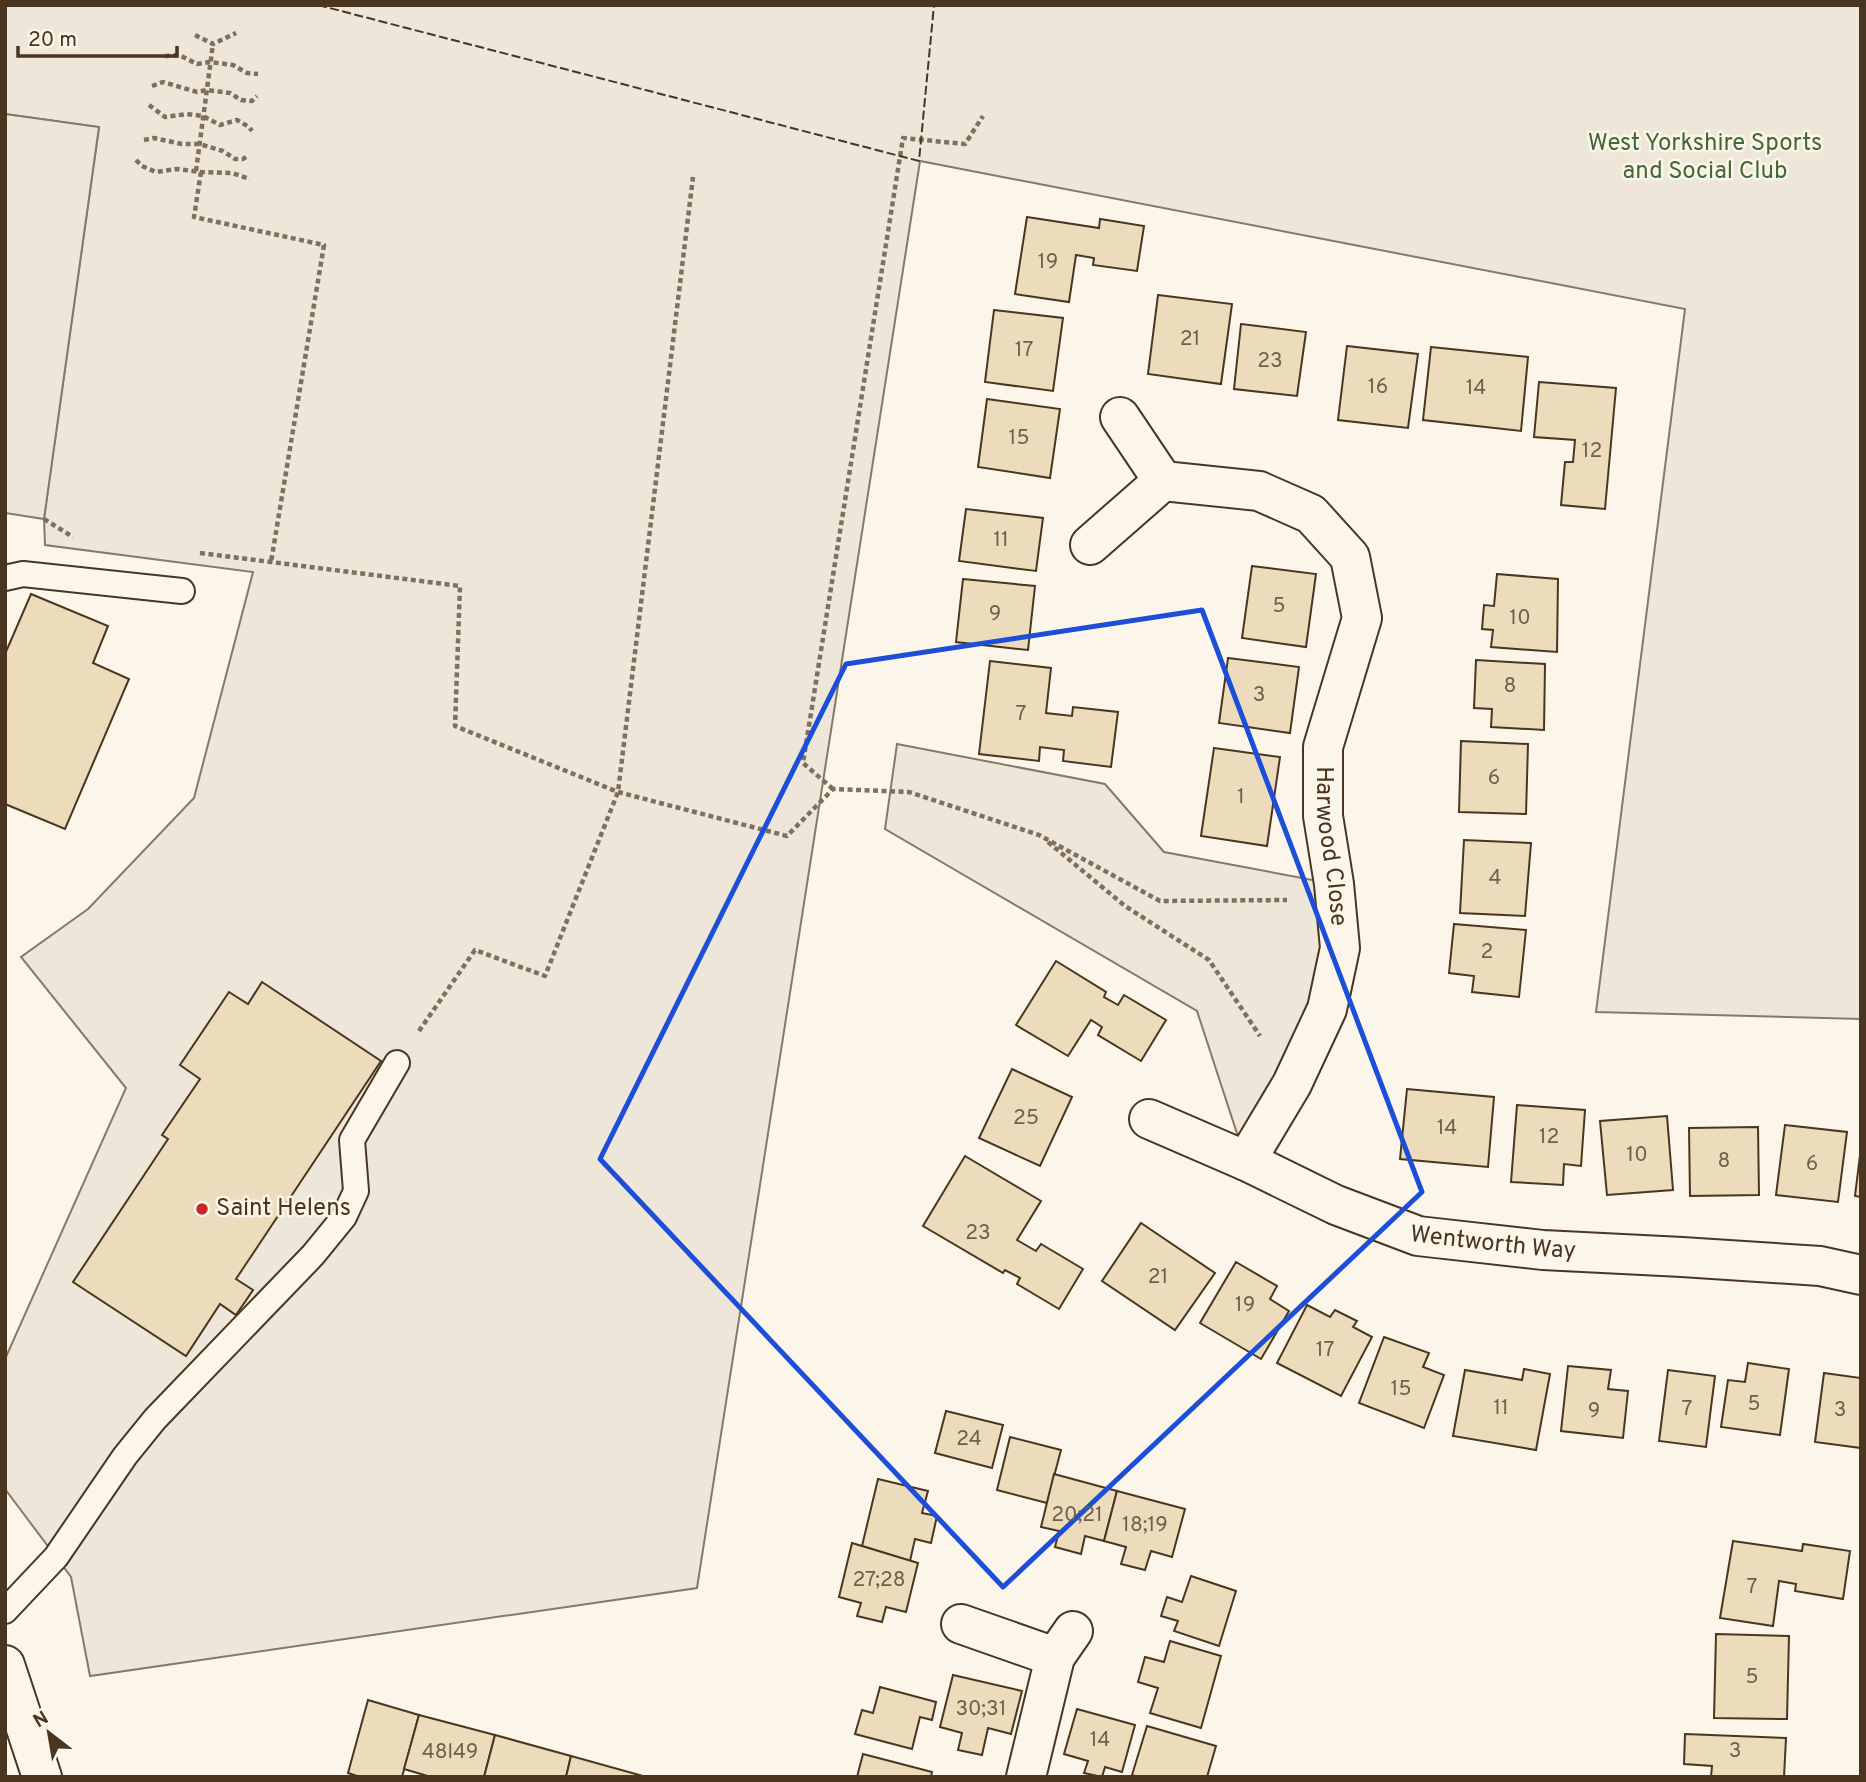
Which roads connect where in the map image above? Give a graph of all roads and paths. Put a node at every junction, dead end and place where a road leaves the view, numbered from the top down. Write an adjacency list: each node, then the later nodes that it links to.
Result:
1 (236, 33): 3 (path)
2 (195, 35): 3 (path)
3 (213, 44): 5 (path)
4 (165, 56): 5 (path)
5 (210, 62): 6 (path); 12 (path)
6 (247, 73): 7 (path); 9 (path)
7 (258, 74)
8 (172, 77): 10 (path)
9 (248, 80)
10 (175, 86): 11 (path); 12 (path)
11 (154, 88)
12 (207, 90): 14 (path); 17 (path)
13 (257, 96): 14 (path)
14 (241, 100): 16 (path)
15 (149, 105): 17 (path)
16 (244, 106)
17 (204, 116): 20 (path); 24 (path)
18 (983, 116): 42 (path)
19 (161, 131): 22 (path)
20 (251, 131)
21 (154, 138): 22 (path); 23 (path); 25 (path)
22 (164, 139): 24 (path)
23 (144, 140)
24 (199, 144): 26 (path); 30 (path)
25 (148, 146)
26 (249, 155)
27 (143, 158): 29 (path)
28 (136, 160): 29 (path)
29 (142, 166): 30 (path)
30 (198, 172): 32 (path); 39 (path)
31 (692, 177): 43 (path)
32 (250, 179)
33 (1120, 417): 34 (street)
34 (1163, 481): 37 (street); 45 (street, Harwood Close)
35 (44, 519): 36 (path)
36 (73, 537)
37 (1090, 545)
38 (192, 552): 39 (path)
39 (271, 562): 43 (path)
40 (5, 579): 41 (lane)
41 (182, 591)
42 (833, 789): 43 (path); 44 (path)
43 (618, 792): 46 (path)
44 (1039, 835): 45 (path); 47 (path)
45 (1336, 908): 47 (street, Harwood Close)
46 (397, 1063): 51 (lane)
47 (1292, 1084): 49 (street, Harwood Close)
48 (1149, 1119): 49 (street, Wentworth Way)
49 (1246, 1161): 50 (street, Wentworth Way)
50 (1861, 1275)
51 (5, 1611)
52 (961, 1624): 55 (street)
53 (5, 1665): 54 (street)
54 (42, 1777)
55 (1026, 1777)

